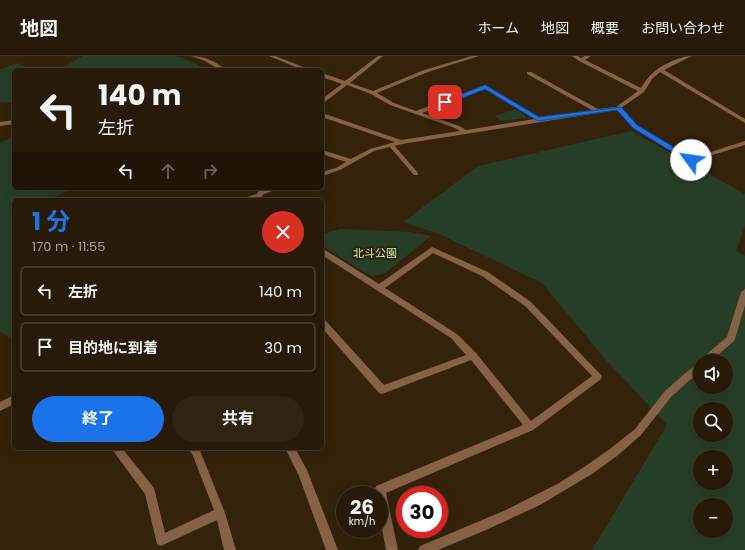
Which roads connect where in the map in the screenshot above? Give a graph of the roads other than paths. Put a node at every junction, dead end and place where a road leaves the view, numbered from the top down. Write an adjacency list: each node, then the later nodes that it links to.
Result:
1 (193, 56): 9 (street)
2 (271, 56): 10 (street)
3 (380, 56): 14 (street)
4 (477, 56): 16 (street)
5 (574, 56): 8 (street)
6 (589, 56): 8 (street)
7 (685, 57): 11 (street)
8 (581, 60): 15 (street)
9 (220, 68)
10 (303, 68)
11 (660, 70): 15 (street); 23 (street)
12 (529, 73): 19 (street)
13 (324, 76): 14 (street)
14 (345, 84): 16 (street); 17 (street)
15 (642, 91): 18 (street)
16 (374, 93): 20 (street)
17 (324, 100)
18 (618, 108): 19 (street); 28 (street)
19 (596, 110): 22 (street)
20 (418, 112): 22 (street); 26 (street)
21 (324, 116): 27 (street)
22 (538, 119): 26 (street)
23 (745, 121)
24 (12, 122): 25 (street)
25 (0, 124)
26 (465, 132): 27 (street)
27 (401, 142): 29 (street)
28 (745, 143)
29 (391, 145): 31 (street); 33 (street)
30 (324, 153): 31 (street)
31 (350, 161): 32 (street)
32 (324, 173)
33 (416, 174)
34 (262, 190): 35 (street)
35 (253, 198)
36 (324, 252): 37 (street)
37 (380, 287): 41 (street); 45 (street)
38 (745, 292): 40 (street)
39 (324, 324): 41 (street)
40 (713, 354)
41 (473, 356): 45 (street)
42 (693, 372): 53 (street)
43 (12, 400): 44 (street)
44 (0, 407)
45 (530, 427): 52 (street)
46 (118, 450): 49 (street)
47 (194, 450): 49 (street)
48 (291, 450): 51 (street)
49 (220, 513): 50 (street)
50 (230, 550)
51 (332, 550)
52 (392, 550)
53 (424, 550)

